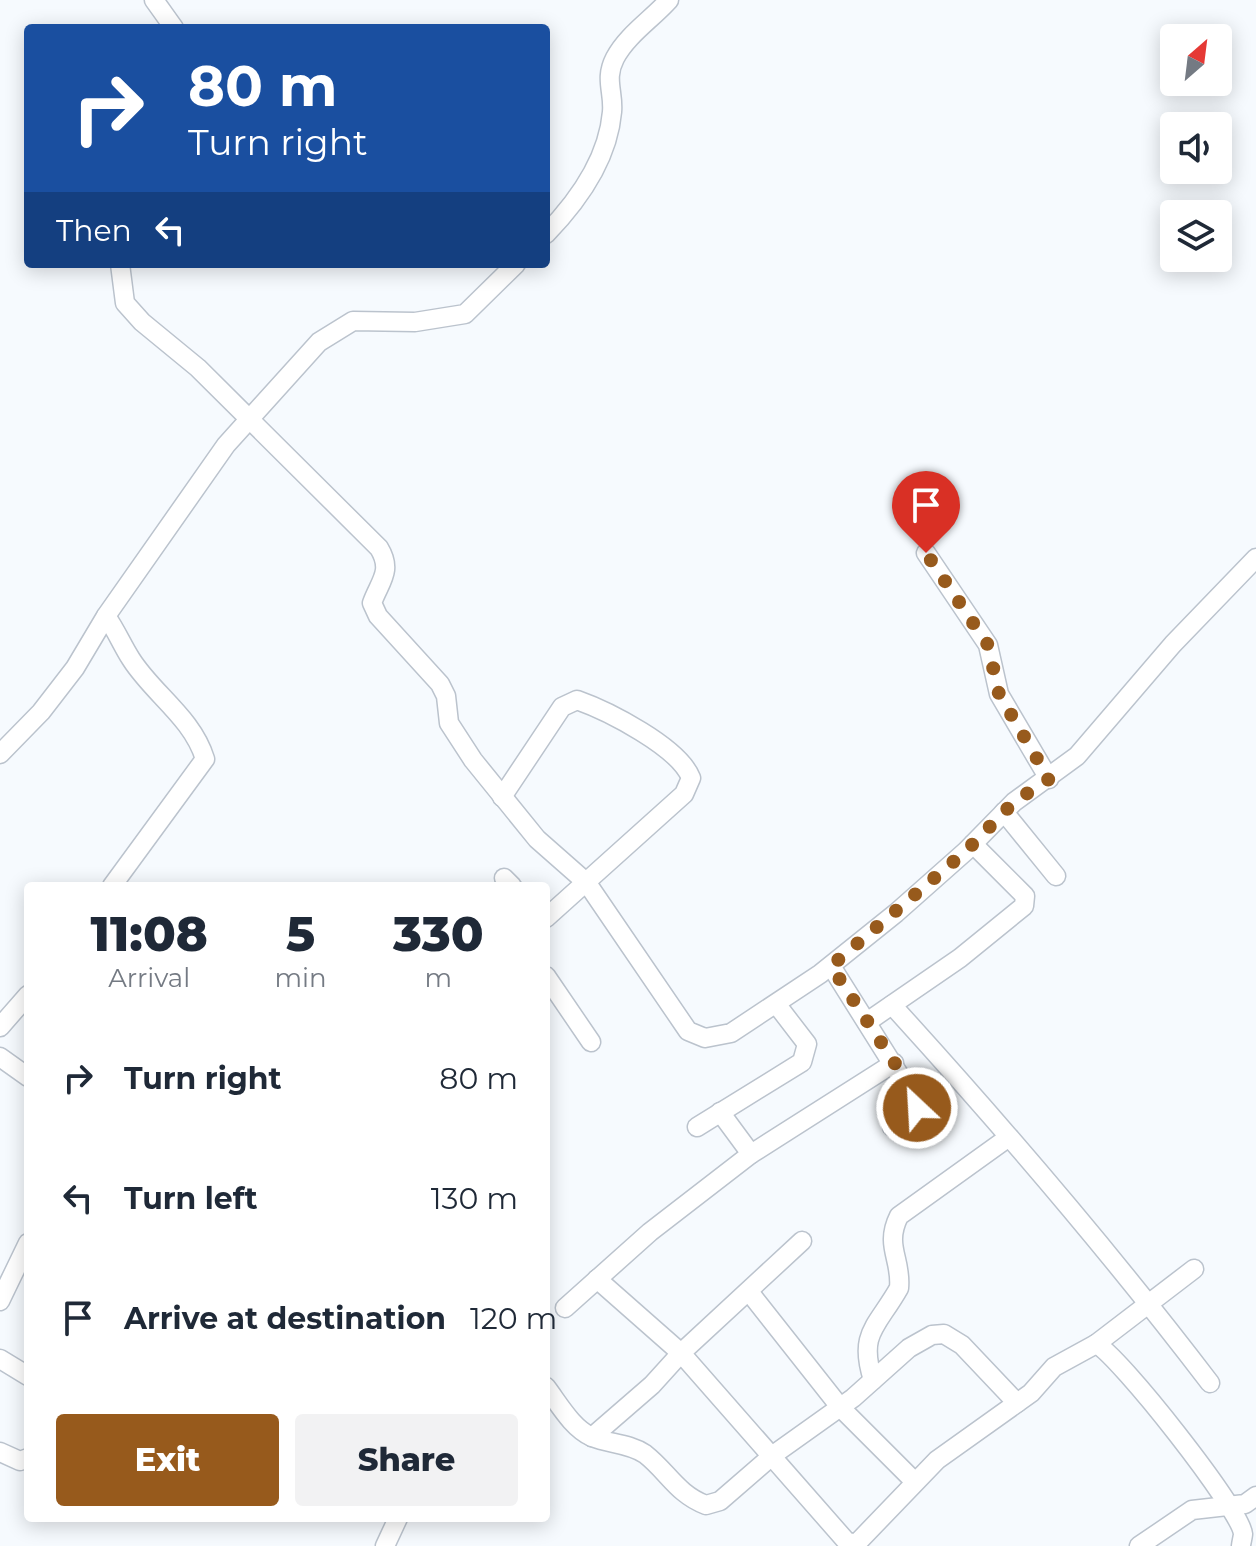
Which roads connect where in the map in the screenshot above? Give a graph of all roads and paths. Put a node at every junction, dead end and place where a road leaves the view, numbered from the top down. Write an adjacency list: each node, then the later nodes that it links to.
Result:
1 (154, 0): 3 (street)
2 (669, 0): 4 (street)
3 (171, 24)
4 (550, 230)
5 (121, 268): 7 (street)
6 (512, 268): 7 (street)
7 (249, 419): 10 (street); 13 (street)
8 (926, 553): 12 (street)
9 (1256, 558): 12 (street)
10 (106, 616): 11 (street); 17 (street)
11 (0, 754)
12 (1049, 779): 14 (street)
13 (502, 797): 18 (street); 18 (street)
14 (1004, 812): 15 (street); 16 (street)
15 (973, 844): 20 (street); 24 (street)
16 (1056, 876)
17 (115, 882)
18 (587, 883): 19 (street); 23 (street)
19 (550, 915)
20 (831, 966): 23 (street); 25 (street)
21 (550, 982): 27 (street)
22 (24, 1000): 26 (street)
23 (777, 1005): 31 (street)
24 (892, 1005): 25 (street); 34 (street)
25 (867, 1022): 29 (street)
26 (0, 1027)
27 (591, 1042)
28 (0, 1057): 30 (street)
29 (894, 1063): 33 (street); 35 (street)
30 (24, 1074)
31 (720, 1112): 32 (street); 35 (street)
32 (697, 1127)
33 (892, 1127)
34 (1009, 1137): 42 (street); 48 (street)
35 (751, 1154): 39 (street)
36 (802, 1241): 40 (street)
37 (24, 1251): 41 (street)
38 (1194, 1269): 42 (street)
39 (597, 1279): 43 (street); 45 (street)
40 (750, 1293): 45 (street); 52 (street)
41 (0, 1301)
42 (1149, 1303): 44 (street); 49 (street)
43 (565, 1308)
44 (1096, 1344): 51 (street); 59 (street)
45 (681, 1353): 53 (street); 55 (street)
46 (0, 1359): 47 (street)
47 (24, 1374)
48 (873, 1380): 51 (street); 52 (street)
49 (1210, 1383)
50 (550, 1392): 53 (street)
51 (1017, 1403): 57 (street)
52 (840, 1407): 55 (street); 57 (street)
53 (592, 1437): 55 (street)
54 (0, 1452): 56 (street)
55 (773, 1455): 57 (street)
56 (24, 1460)
57 (914, 1481)
58 (1256, 1496): 59 (street)
59 (1230, 1507): 62 (street); 63 (street)
60 (396, 1522): 61 (street)
61 (385, 1546)
62 (1139, 1546)
63 (1241, 1546)

